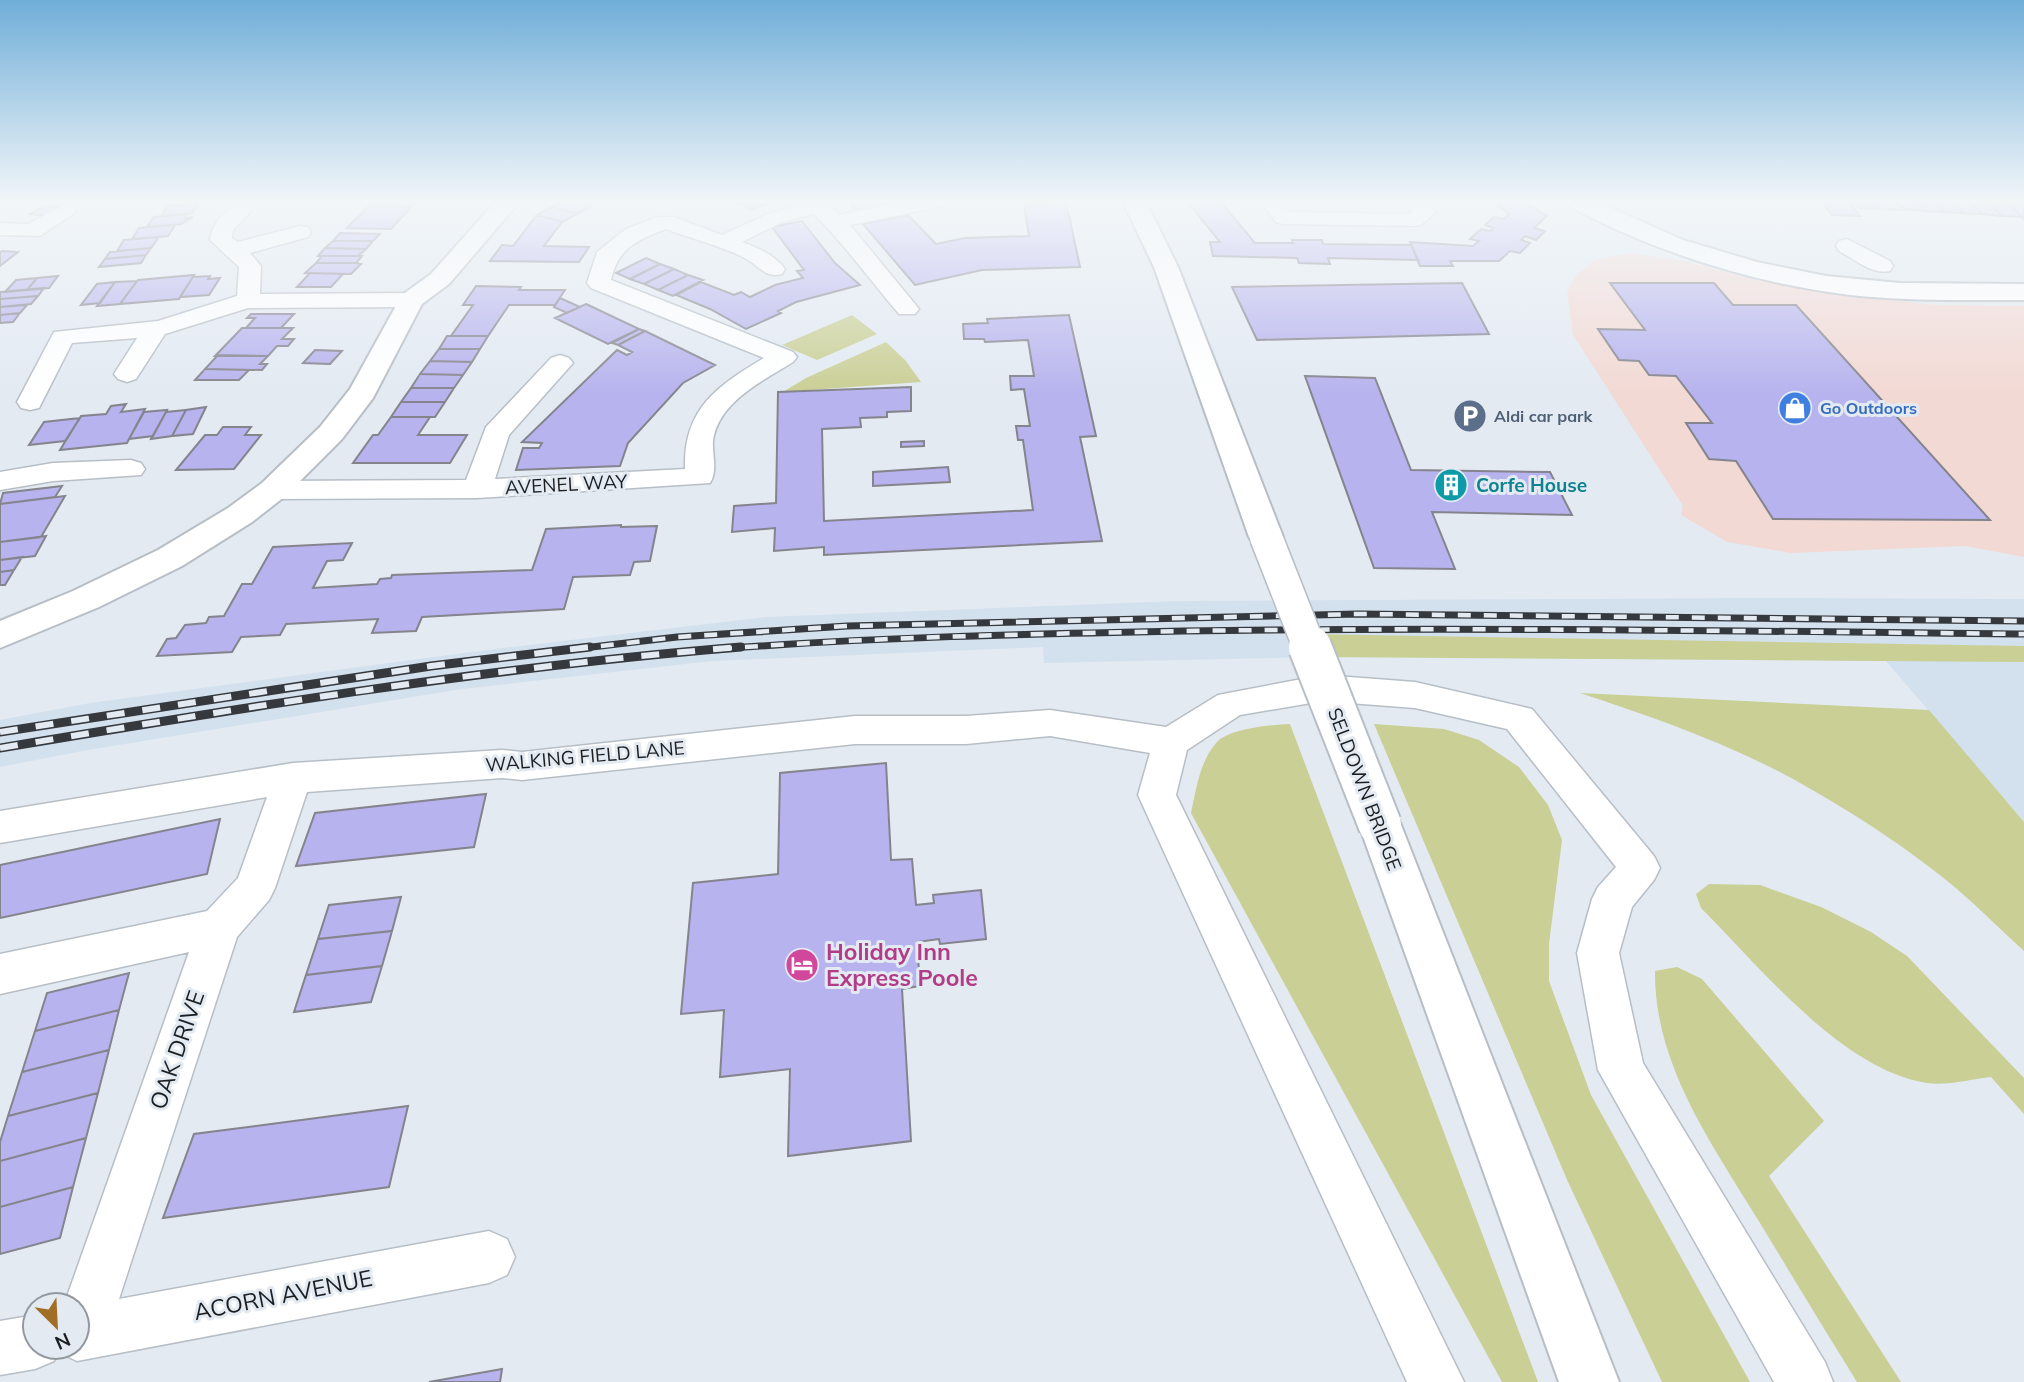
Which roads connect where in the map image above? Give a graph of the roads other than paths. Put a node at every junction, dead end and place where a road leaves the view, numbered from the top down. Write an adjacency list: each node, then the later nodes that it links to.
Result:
1 (248, 264): 13 (street)
2 (453, 264): 12 (street)
3 (603, 264): 21 (street, AVENEL WAY)
4 (768, 264): 10 (street)
5 (869, 264): 14 (street)
6 (1165, 264): 35 (street, SELDOWN BRIDGE, bridge)
7 (1740, 264): 11 (street)
8 (1879, 264): 9 (street)
9 (1882, 266)
10 (774, 269)
11 (2024, 292)
12 (411, 300): 13 (street); 22 (street)
13 (248, 301): 15 (street)
14 (907, 309)
15 (156, 328): 17 (street); 18 (street)
16 (561, 363): 21 (street)
17 (127, 374)
18 (30, 402)
19 (131, 469): 20 (street)
20 (0, 481)
21 (477, 489): 22 (street, AVENEL WAY)
22 (273, 490): 23 (street)
23 (0, 635)
24 (1171, 742): 25 (street, WALKING FIELD LANE); 34 (street); 36 (street)
25 (293, 778): 26 (street, WALKING FIELD LANE); 27 (street, OAK DRIVE)
26 (0, 827)
27 (219, 927): 28 (street); 30 (street, OAK DRIVE)
28 (0, 974)
29 (489, 1257): 31 (street, ACORN AVENUE)
30 (81, 1291)
31 (91, 1331)
32 (21, 1344): 33 (street, ACORN AVENUE)
33 (0, 1348)
34 (1436, 1382)
35 (1589, 1382)
36 (1805, 1382)

